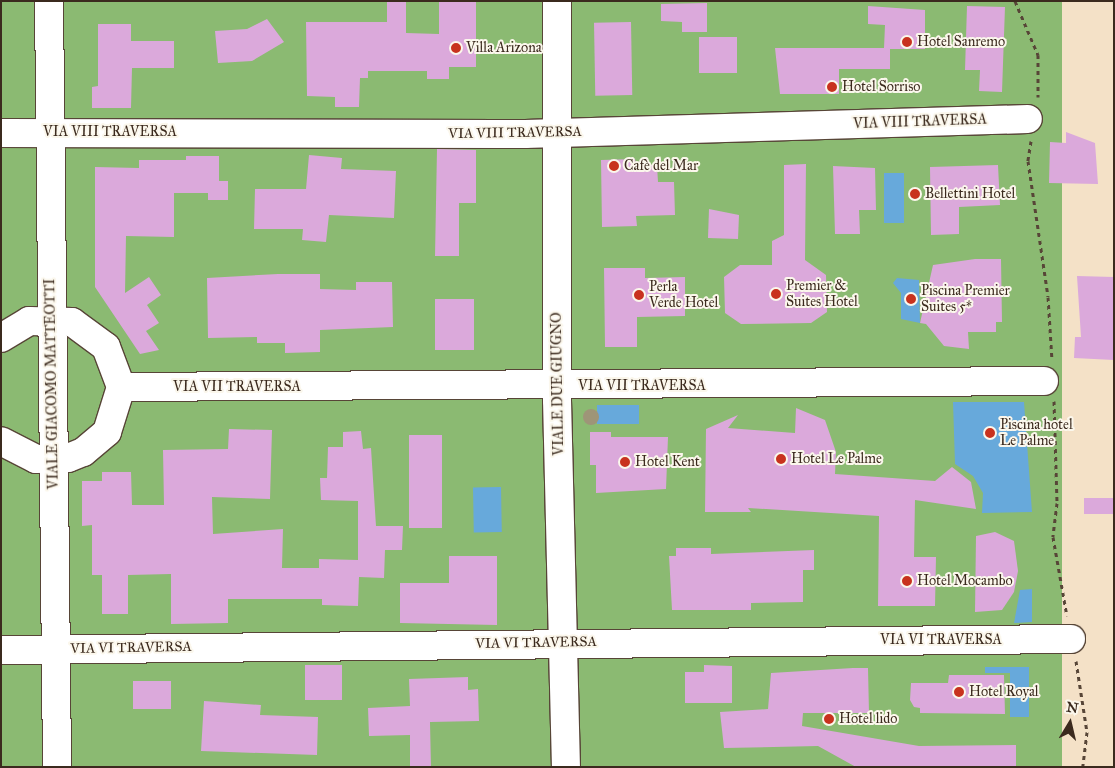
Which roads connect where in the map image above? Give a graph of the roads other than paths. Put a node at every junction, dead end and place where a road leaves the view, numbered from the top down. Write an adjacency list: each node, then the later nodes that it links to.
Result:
1 (50, 1): 4 (street, VIALE GIACOMO MATTEOTTI)
2 (557, 1): 6 (street, VIALE DUE GIUGNO)
3 (1028, 119): 6 (street, VIA VIII TRAVERSA)
4 (50, 132): 5 (street, VIA VIII TRAVERSA); 6 (street, VIA VIII TRAVERSA); 7 (street, VIALE GIACOMO MATTEOTTI)
5 (1, 133)
6 (556, 133): 10 (street, VIALE DUE GIUGNO)
7 (50, 318): 8 (street); 11 (street); 13 (street, VIALE GIACOMO MATTEOTTI)
8 (1, 338)
9 (1044, 381): 10 (street, VIA VII TRAVERSA)
10 (557, 386): 11 (street, VIA VII TRAVERSA); 15 (street, VIALE DUE GIUGNO)
11 (121, 387): 13 (street)
12 (1, 441): 13 (street)
13 (52, 460): 16 (street, VIALE GIACOMO MATTEOTTI)
14 (1071, 639): 15 (street, VIA VI TRAVERSA)
15 (564, 642): 16 (street, VIA VI TRAVERSA); 19 (street, VIALE DUE GIUGNO)
16 (55, 649): 17 (street, VIA VI TRAVERSA); 18 (street, VIALE GIACOMO MATTEOTTI)
17 (1, 650)
18 (57, 767)
19 (566, 767)

